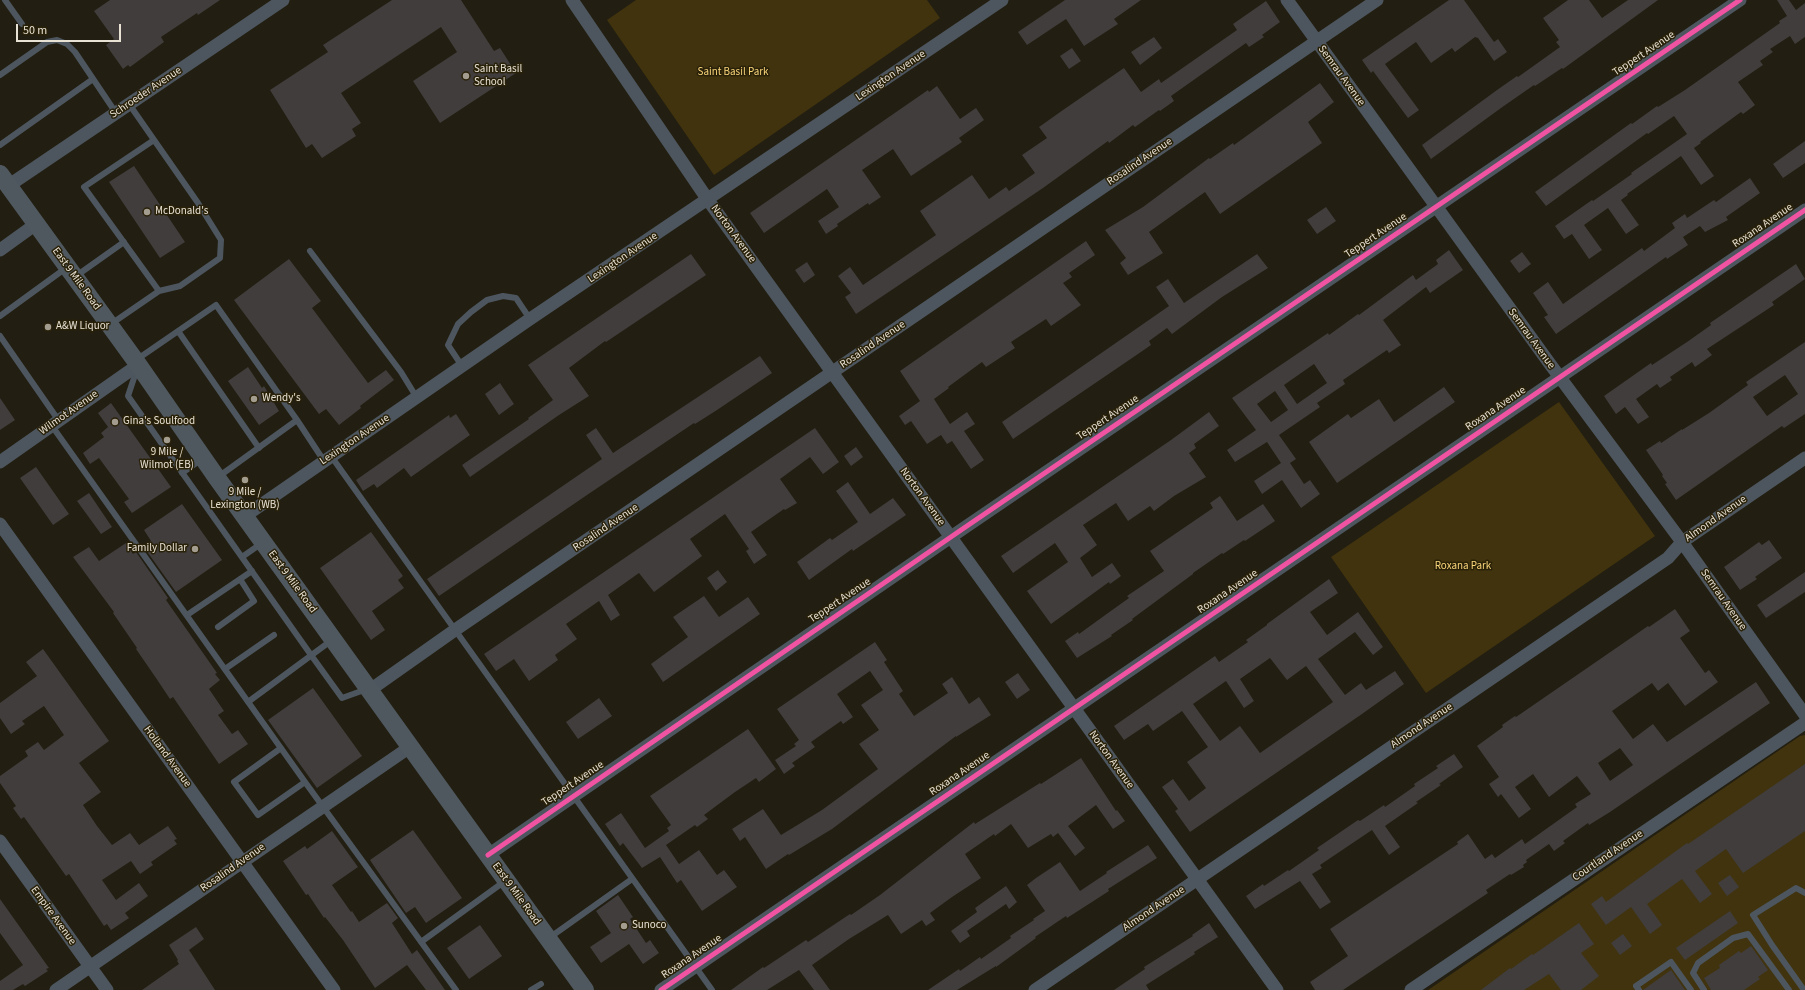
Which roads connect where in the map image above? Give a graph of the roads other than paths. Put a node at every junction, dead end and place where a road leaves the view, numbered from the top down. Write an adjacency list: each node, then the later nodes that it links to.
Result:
1 (5, 0): 8 (lane)
2 (283, 0): 12 (street, Schroeder Avenue)
3 (572, 0): 17 (street, Norton Avenue)
4 (1002, 0): 17 (street, Lexington Avenue)
5 (1287, 0): 9 (street, Semrau Avenue)
6 (1377, 0): 9 (street, Rosalind Avenue)
7 (1740, 0): 18 (street, Teppert Avenue)
8 (22, 24)
9 (1316, 41): 18 (street, Semrau Avenue); 33 (street, Rosalind Avenue)
10 (0, 75): 11 (lane)
11 (93, 79): 13 (lane); 15 (lane)
12 (129, 104): 13 (street, Schroeder Avenue); 14 (lane)
13 (116, 113): 16 (street, Schroeder Avenue)
14 (154, 140): 21 (lane); 25 (lane)
15 (0, 145)
16 (4, 180): 20 (main road, East 9 Mile Road)
17 (708, 200): 27 (street, Lexington Avenue); 33 (street, Norton Avenue)
18 (1436, 208): 34 (street, Semrau Avenue); 47 (street, Teppert Avenue)
19 (1805, 210): 34 (street, Roxana Avenue)
20 (36, 224): 22 (street); 24 (main road, East 9 Mile Road)
21 (124, 242): 24 (lane); 25 (lane)
22 (0, 250)
23 (310, 251): 35 (lane)
24 (71, 272): 26 (lane); 28 (main road, East 9 Mile Road)
25 (159, 291): 28 (lane)
26 (0, 316)
27 (530, 319): 32 (street, Lexington Avenue); 32 (lane)
28 (110, 325): 31 (main road, East 9 Mile Road)
29 (178, 331): 31 (lane); 36 (lane); 38 (lane)
30 (0, 336): 37 (lane)
31 (137, 362): 37 (street, Wilmot Avenue); 39 (main road, East 9 Mile Road); 43 (lane)
32 (462, 367): 35 (street, Lexington Avenue)
33 (833, 373): 47 (street, Norton Avenue); 55 (street, Rosalind Avenue)
34 (1560, 378): 49 (street, Semrau Avenue); 62 (street, Roxana Avenue)
35 (417, 398): 40 (street, Lexington Avenue)
36 (297, 420): 38 (lane); 40 (lane)
37 (55, 423): 42 (street, Wilmot Avenue); 53 (lane)
38 (259, 448): 44 (lane)
39 (203, 458): 43 (lane); 44 (main road, East 9 Mile Road)
40 (328, 458): 45 (street, Lexington Avenue); 55 (lane)
41 (1805, 458): 49 (street, Almond Avenue)
42 (0, 462)
43 (182, 473): 50 (lane)
44 (217, 478): 45 (main road, East 9 Mile Road)
45 (244, 516): 48 (main road, East 9 Mile Road)
46 (0, 524): 72 (street, Holland Avenue)
47 (951, 537): 62 (street, Norton Avenue); 68 (street, Teppert Avenue)
48 (263, 542): 50 (lane); 57 (main road, East 9 Mile Road)
49 (1682, 542): 63 (street, Semrau Avenue); 75 (street, Almond Avenue)
50 (242, 557): 51 (lane)
51 (252, 571): 52 (lane); 58 (lane)
52 (240, 579): 53 (lane); 54 (lane)
53 (187, 615): 59 (lane)
54 (218, 627)
55 (455, 630): 60 (street, Rosalind Avenue); 68 (lane)
56 (274, 635): 59 (lane)
57 (333, 639): 58 (lane); 60 (main road, East 9 Mile Road)
58 (311, 655): 60 (lane); 61 (lane)
59 (225, 669): 61 (lane)
60 (369, 689): 65 (main road, East 9 Mile Road)
61 (248, 702): 66 (lane)
62 (1074, 709): 75 (street, Norton Avenue); 80 (street, Roxana Avenue)
63 (1805, 715)
64 (1805, 723): 92 (street, Courtland Avenue)
65 (410, 747): 69 (street, Rosalind Avenue); 71 (main road, East 9 Mile Road)
66 (281, 748): 67 (lane); 67 (lane)
67 (305, 782): 69 (lane)
68 (573, 796): 71 (street, Teppert Avenue); 73 (lane)
69 (322, 806): 72 (street, Rosalind Avenue); 78 (lane)
70 (0, 841): 79 (street, Empire Avenue)
71 (488, 855): 74 (main road, East 9 Mile Road)
72 (242, 861): 79 (street, Rosalind Avenue); 84 (street, Holland Avenue)
73 (632, 879): 77 (lane); 80 (lane)
74 (506, 880): 77 (main road, East 9 Mile Road); 78 (lane)
75 (1198, 880): 90 (street, Almond Avenue); 91 (street, Norton Avenue)
76 (1805, 893): 97 (lane)
77 (548, 939): 87 (main road, East 9 Mile Road)
78 (421, 942): 85 (lane)
79 (90, 966): 82 (street, Rosalind Avenue); 83 (street, Empire Avenue)
80 (695, 967): 88 (street, Roxana Avenue); 89 (lane)
81 (541, 984): 86 (lane)
82 (56, 990)
83 (107, 990)
84 (334, 990)
85 (456, 990)
86 (531, 990)
87 (585, 990)
88 (661, 990)
89 (712, 990)
90 (1035, 990)
91 (1277, 990)
92 (1411, 990)
93 (1639, 990): 94 (lane)
94 (1691, 990)
95 (1704, 990): 96 (lane)
96 (1789, 990)
97 (1804, 990)

